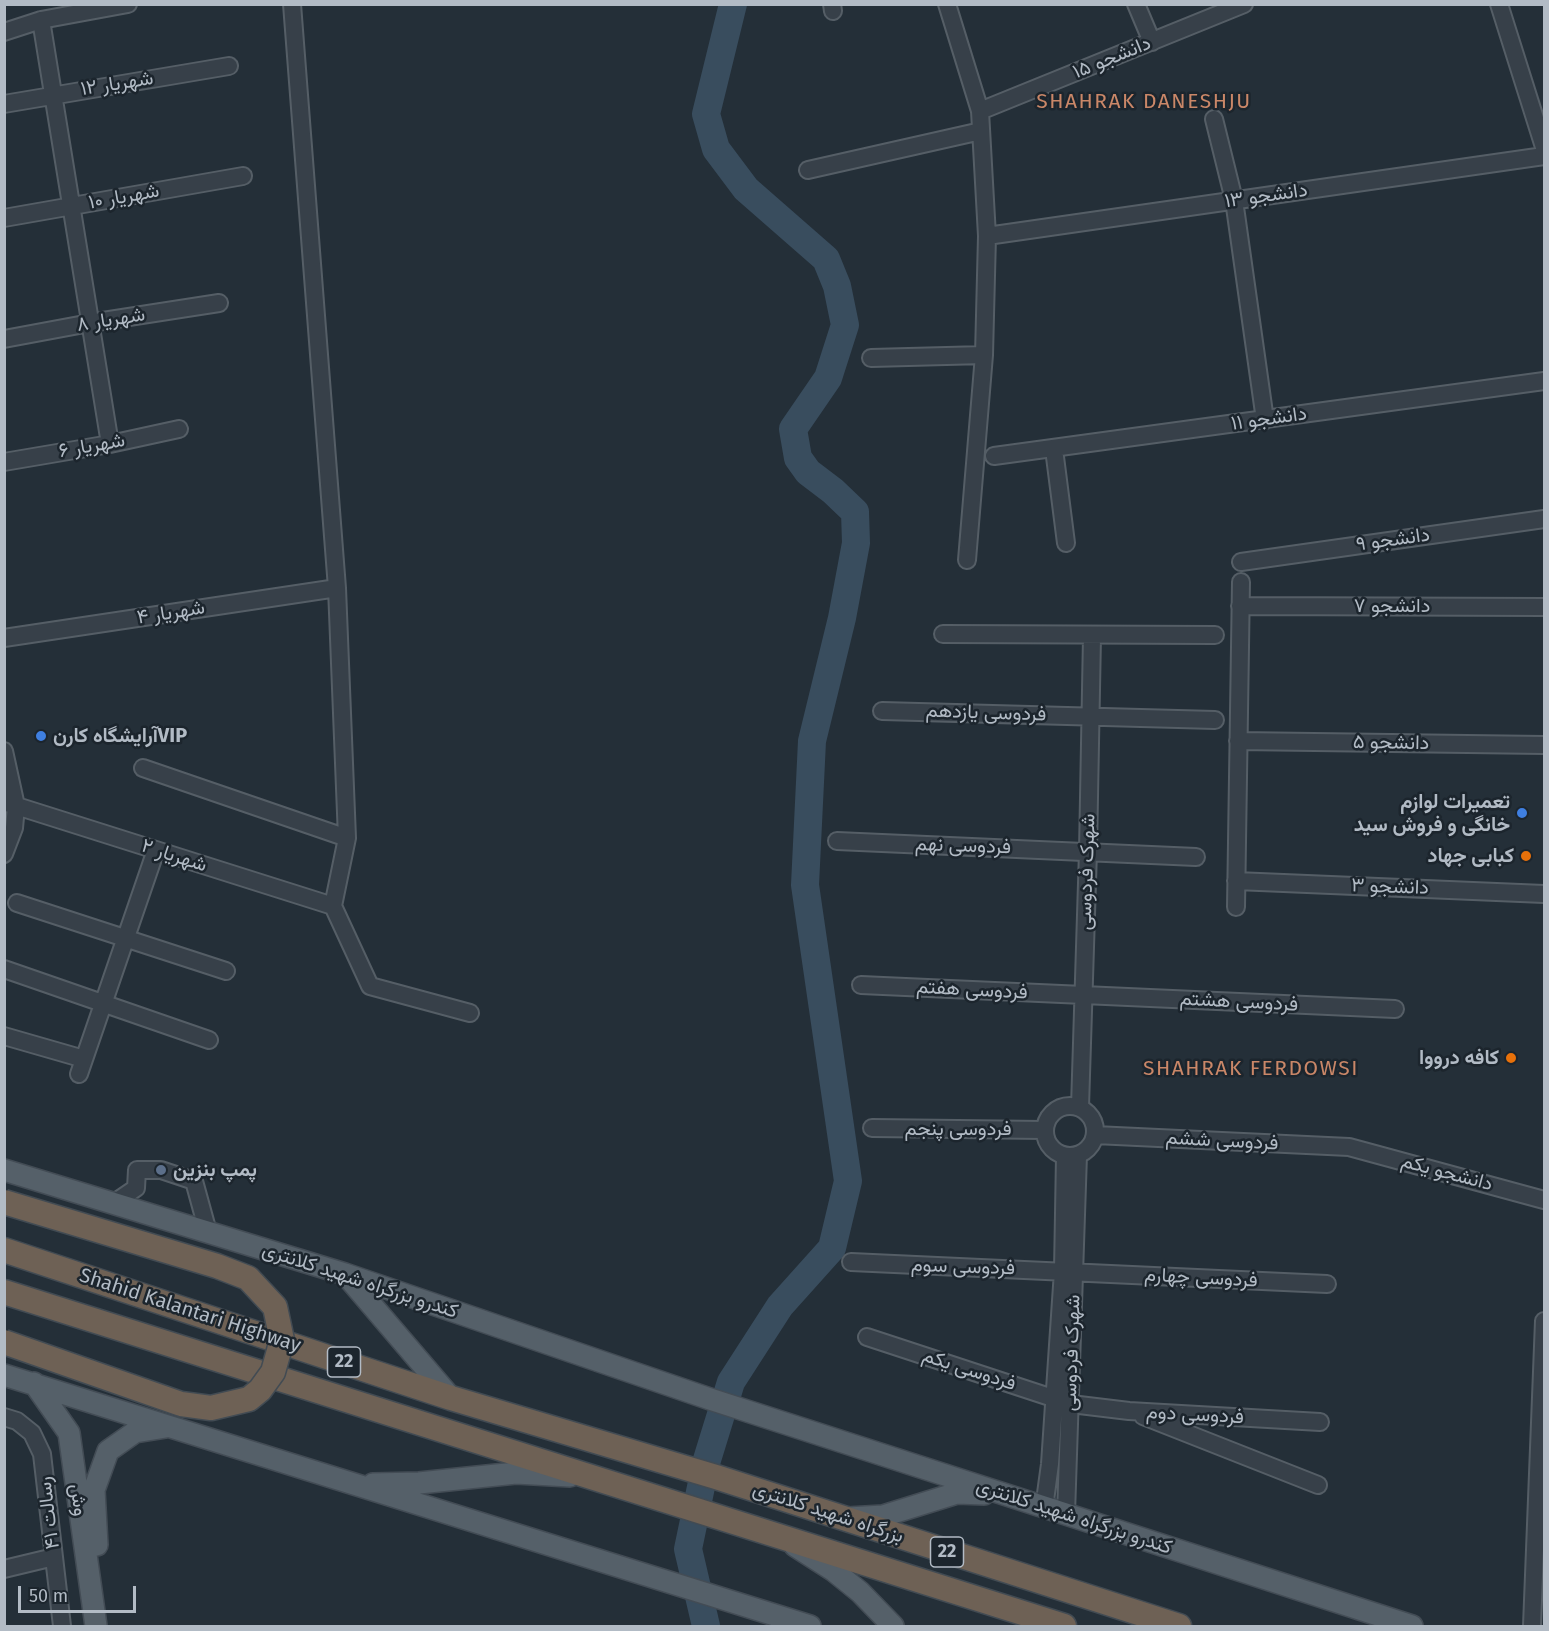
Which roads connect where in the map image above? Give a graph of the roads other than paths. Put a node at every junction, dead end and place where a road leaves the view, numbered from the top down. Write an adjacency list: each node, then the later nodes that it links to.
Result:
1 (128, 4): 7 (street)
2 (292, 4): 41 (street)
3 (947, 4): 13 (street)
4 (1136, 4): 9 (street)
5 (1244, 4): 9 (street, دانشجو ۱۵)
6 (1499, 4): 16 (street)
7 (41, 20): 8 (street); 11 (street)
8 (4, 32)
9 (1152, 42): 13 (street, دانشجو ۱۵)
10 (229, 66): 11 (street, شهریار ۱۲)
11 (53, 95): 12 (street, شهریار ۱۲); 21 (street)
12 (4, 104)
13 (980, 111): 15 (street)
14 (1214, 119): 20 (street)
15 (981, 131): 18 (street); 23 (street)
16 (1545, 147)
17 (1545, 156): 20 (street, دانشجو ۱۳)
18 (808, 170)
19 (243, 176): 21 (street, شهریار ۱۰)
20 (1234, 200): 23 (street, دانشجو ۱۳); 30 (street)
21 (71, 206): 22 (street, شهریار ۱۰); 25 (street)
22 (4, 218)
23 (987, 236): 27 (street)
24 (219, 303): 25 (street, شهریار ۸)
25 (90, 323): 26 (street, شهریار ۸); 32 (street)
26 (4, 339)
27 (984, 355): 28 (street); 38 (street)
28 (870, 358)
29 (1545, 381): 30 (street, دانشجو ۱۱)
30 (1265, 420): 33 (street, دانشجو ۱۱)
31 (179, 429): 32 (street, شهریار ۶)
32 (110, 444): 35 (street, شهریار ۶)
33 (1054, 449): 34 (street, دانشجو ۱۱); 37 (street)
34 (994, 456)
35 (4, 462)
36 (1545, 519): 39 (street, دانشجو ۹)
37 (1066, 543)
38 (967, 560)
39 (1241, 562)
40 (1241, 582): 42 (street)
41 (337, 588): 47 (street, شهریار ۴); 56 (street)
42 (1240, 606): 43 (street, دانشجو ۷); 51 (street)
43 (1545, 607)
44 (943, 634): 46 (street)
45 (1215, 635): 46 (street)
46 (1087, 636): 49 (street, شهرک فردوسی)
47 (4, 638)
48 (882, 711): 49 (street, فردوسی یازدهم)
49 (1086, 716): 50 (street, فردوسی یازدهم); 59 (street, شهرک فردوسی)
50 (1215, 720)
51 (1238, 741): 52 (street, دانشجو ۵); 62 (street)
52 (1545, 745)
53 (4, 751): 55 (street)
54 (143, 768): 56 (street)
55 (10, 804): 58 (street, ۲ شهریار); 60 (street)
56 (347, 838): 65 (street)
57 (837, 841): 59 (street, فردوسی نهم)
58 (156, 850): 65 (street, ۲ شهریار); 67 (street)
59 (1084, 851): 61 (street, فردوسی نهم); 71 (street, شهرک فردوسی)
60 (4, 854)
61 (1196, 857)
62 (1236, 881): 63 (street, دانشجو ۳); 66 (street)
63 (1545, 894)
64 (17, 903): 67 (street)
65 (333, 906): 74 (street)
66 (1236, 907)
67 (126, 938): 69 (street); 72 (street)
68 (4, 969): 72 (street)
69 (226, 971)
70 (861, 985): 71 (street, فردوسی هفتم)
71 (1079, 995): 73 (street, فردوسی هشتم); 77 (street, شهرک فردوسی)
72 (103, 1003): 75 (street); 76 (street)
73 (1395, 1009)
74 (470, 1013)
75 (4, 1036)
76 (209, 1040)
77 (1076, 1106): 79 (street); 80 (street)
78 (872, 1128): 79 (street, فردوسی پنجم)
79 (1044, 1130): 82 (street)
80 (1095, 1135): 81 (street, فردوسی ششم); 82 (street)
81 (1349, 1147): 84 (street, دانشجو یکم)
82 (1072, 1155): 90 (street, شهرک فردوسی)
83 (4, 1170): 86 (main road, کندرو بزرگراه شهید کلانتری)
84 (1545, 1200)
85 (4, 1202): 96 (highway, bridge)
86 (114, 1203): 87 (main road, کندرو بزرگراه شهید کلانتری); 87 (street)
87 (208, 1232): 91 (main road, کندرو بزرگراه شهید کلانتری)
88 (4, 1250): 99 (highway, Shahid Kalantari Highway / 22)
89 (850, 1262): 90 (street, فردوسی سوم)
90 (1069, 1271): 92 (street, فردوسی چهارم); 100 (street, شهرک فردوسی); 101 (street, شهرک فردوسی)
91 (345, 1274): 99 (main road); 110 (main road, کندرو بزرگراه شهید کلانتری)
92 (1327, 1284)
93 (4, 1292): 107 (highway, Shahid Kalantari Highway / 22)
94 (1545, 1321): 125 (street)
95 (867, 1337): 100 (street, فردوسی یکم)
96 (4, 1344)
97 (4, 1375): 98 (main road)
98 (34, 1383): 105 (main road); 118 (main road, وش)
99 (451, 1398): 106 (highway, Shahid Kalantari Highway / 22)
100 (1054, 1398): 101 (street, فردوسی یکم); 111 (street, شهرک فردوسی)
101 (1071, 1404): 102 (street, فردوسی دوم); 113 (street, شهرک فردوسی)
102 (1129, 1411): 104 (street, فردوسی دوم); 109 (street)
103 (4, 1418): 116 (street, ۴۱ رسالت)
104 (1320, 1422)
105 (169, 1426): 108 (main road); 118 (main road)
106 (716, 1477): 114 (highway, بزرگراه شهید کلانتری / 22)
107 (594, 1478): 108 (main road); 112 (highway, Shahid Kalantari Highway / 22)
108 (358, 1485): 120 (main road)
109 (1317, 1485)
110 (1009, 1495): 111 (main road, کندرو بزرگراه شهید کلانتری); 114 (main road)
111 (1044, 1508): 113 (main road, کندرو بزرگراه شهید کلانتری)
112 (710, 1514): 115 (highway, بزرگراه شهید کلانتری / 22)
113 (1066, 1514): 124 (main road, کندرو بزرگراه شهید کلانتری)
114 (845, 1518): 123 (highway, بزرگراه شهید کلانتری / 22)
115 (779, 1536): 121 (main road); 122 (highway, بزرگراه شهید کلانتری / 22)
116 (54, 1557): 117 (street); 119 (street, ۴۱ رسالت)
117 (4, 1569)
118 (95, 1616)
119 (63, 1626)
120 (810, 1626)
121 (893, 1626)
122 (1064, 1626)
123 (1179, 1626)
124 (1412, 1626)
125 (1532, 1626)

